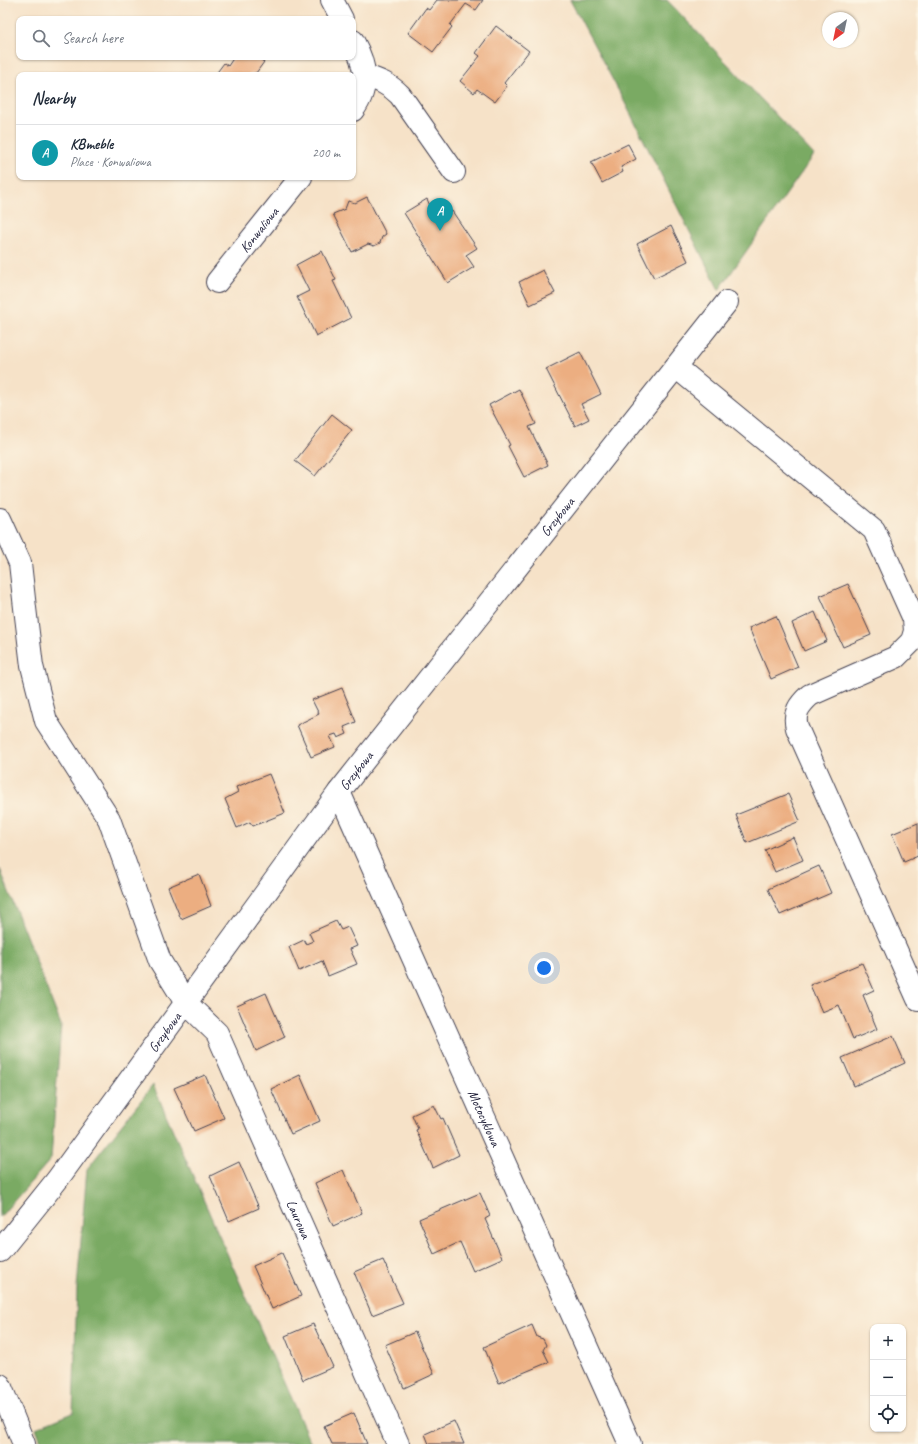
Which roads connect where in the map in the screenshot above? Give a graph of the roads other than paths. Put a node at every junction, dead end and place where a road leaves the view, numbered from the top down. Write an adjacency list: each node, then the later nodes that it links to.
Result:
1 (332, 0): 2 (street)
2 (340, 16)
3 (356, 47): 4 (street)
4 (365, 76): 5 (street); 6 (street)
5 (356, 105)
6 (454, 172)
7 (299, 180): 8 (street, Konwaliowa)
8 (217, 282)
9 (728, 302): 10 (street, Grzybowa)
10 (676, 367): 12 (street, Grzybowa); 13 (street)
11 (0, 519): 14 (street, Laurowa)
12 (339, 792): 14 (street, Grzybowa); 19 (street, Motocyklowa)
13 (918, 999)
14 (186, 1003): 15 (street, Grzybowa); 18 (street, Laurowa)
15 (0, 1251)
16 (0, 1385): 17 (street)
17 (24, 1444)
18 (398, 1444)
19 (630, 1444)

